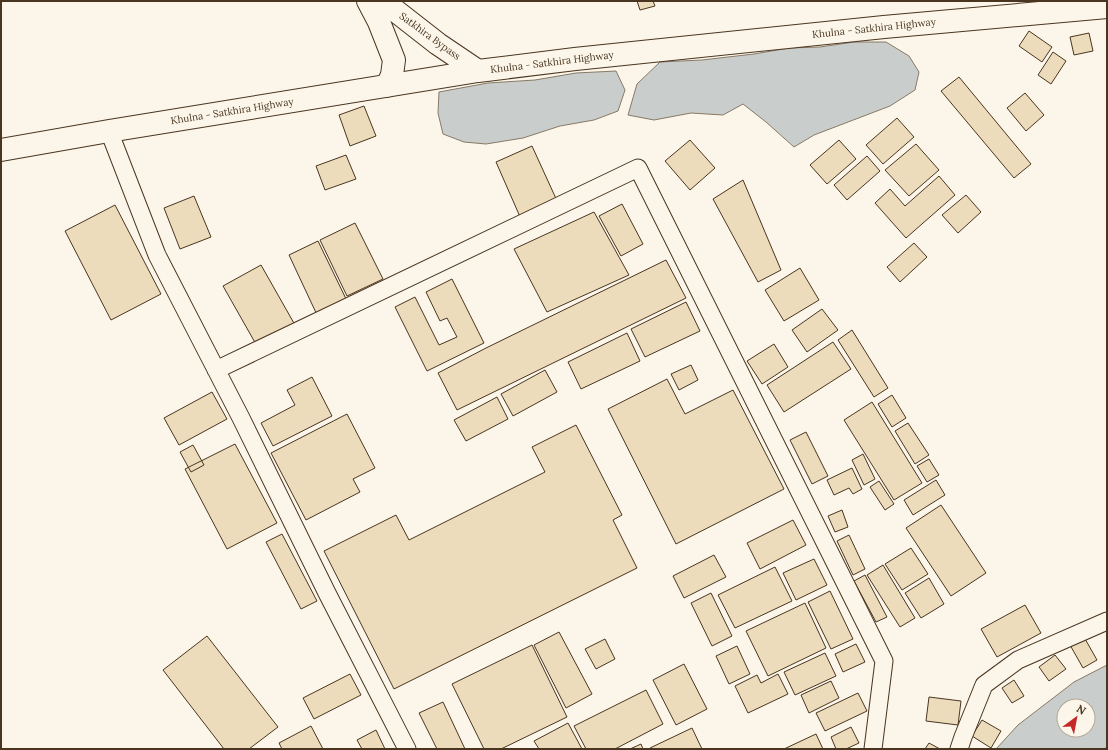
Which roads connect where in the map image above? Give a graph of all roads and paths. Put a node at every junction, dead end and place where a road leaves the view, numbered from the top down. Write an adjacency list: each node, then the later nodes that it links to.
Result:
1 (368, 1): 6 (highway)
2 (382, 1): 5 (highway, Satkhira Bypass)
3 (1048, 7): 4 (highway, Khulna - Satkhira Highway); 5 (highway, Khulna - Satkhira Highway)
4 (1107, 7)
5 (478, 71): 6 (highway, Khulna - Satkhira Highway)
6 (387, 86): 7 (highway, Khulna - Satkhira Highway)
7 (109, 131): 8 (highway, Khulna - Satkhira Highway); 9 (street)
8 (1, 150)
9 (216, 370): 11 (street); 12 (street)
10 (1107, 621): 13 (street)
11 (407, 749)
12 (873, 749)
13 (959, 749)

